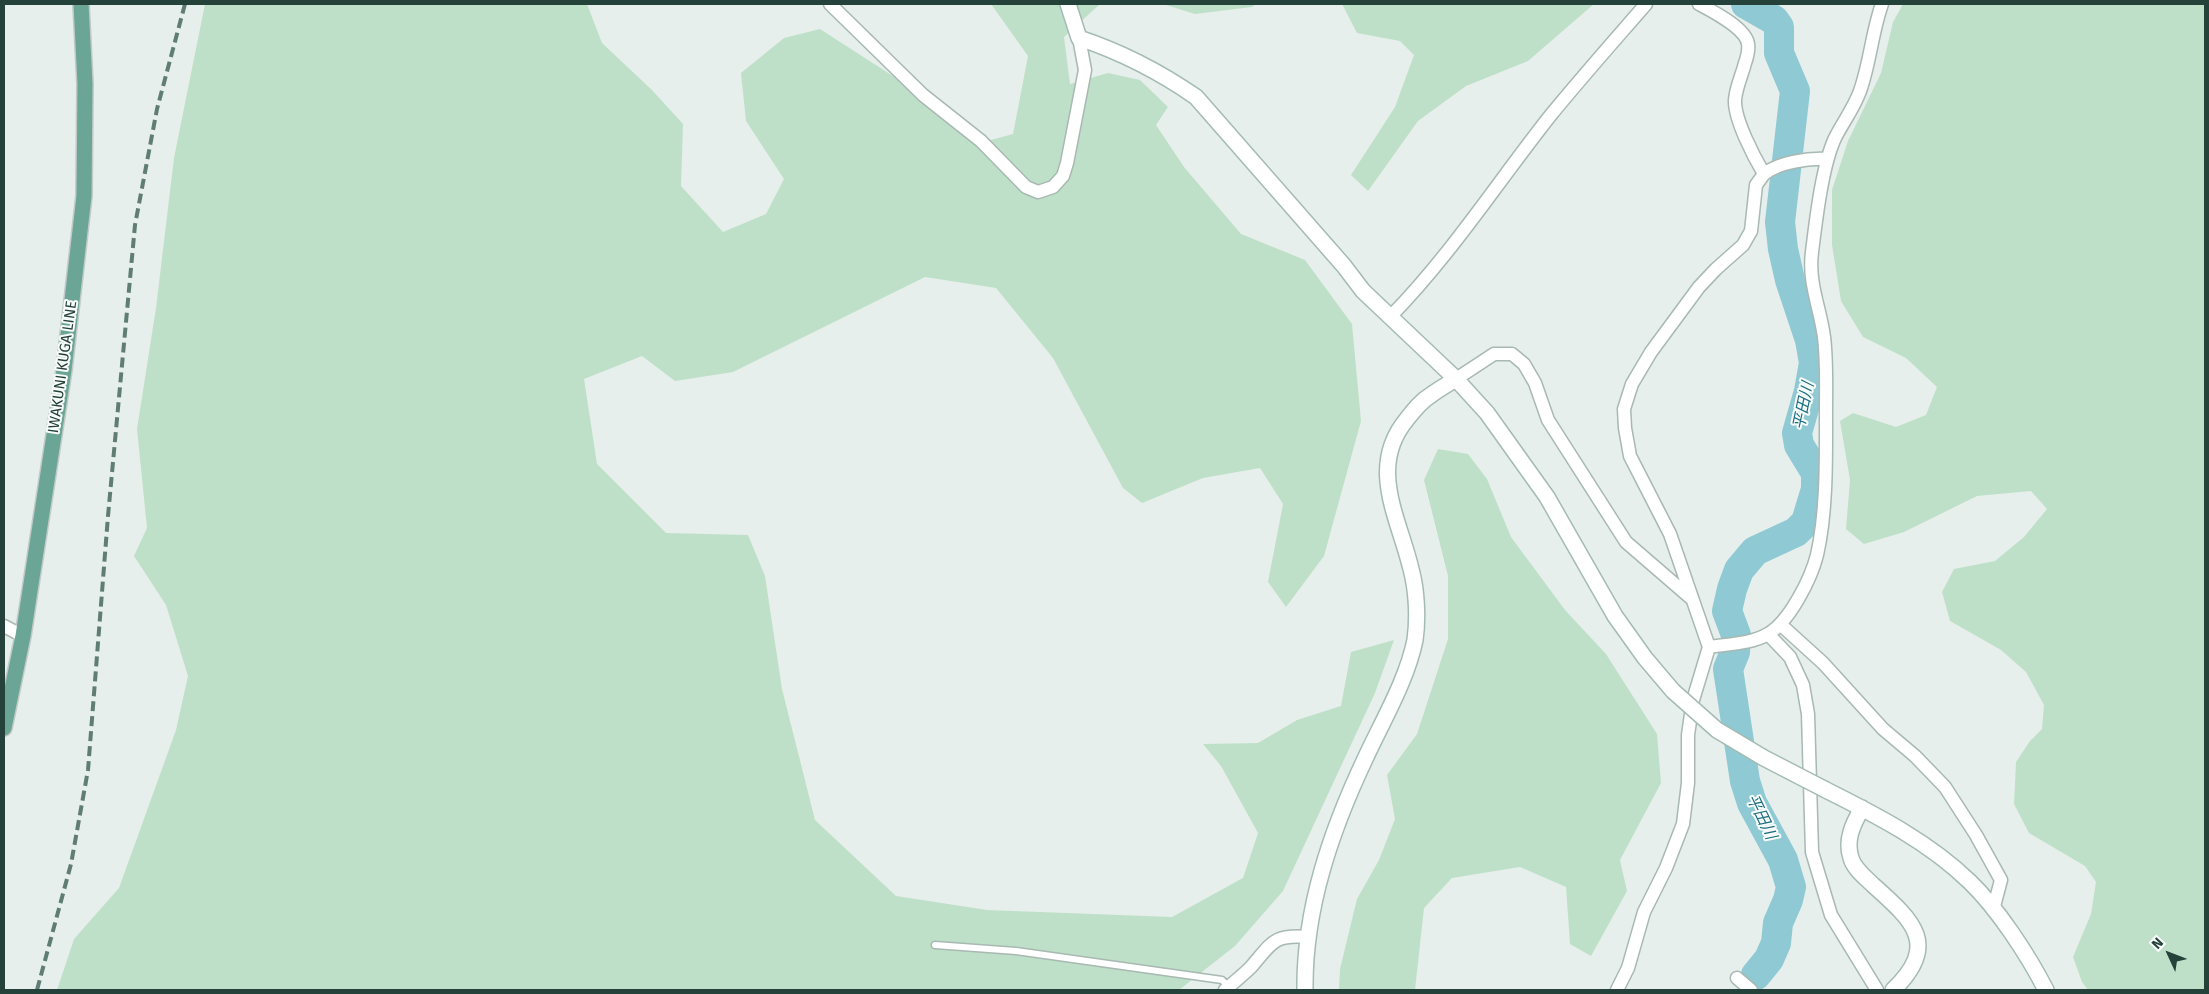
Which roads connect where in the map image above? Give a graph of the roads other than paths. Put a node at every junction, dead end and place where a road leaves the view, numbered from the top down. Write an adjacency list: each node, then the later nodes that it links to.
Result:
1 (81, 4): 16 (main road, IWAKUNI KUGA LINE)
2 (830, 4): 7 (street)
3 (1068, 4): 7 (street)
4 (1646, 4): 10 (street)
5 (1699, 4): 9 (street)
6 (1882, 4): 8 (street)
7 (1079, 38): 10 (street)
8 (1827, 160): 9 (street); 13 (street)
9 (1764, 174): 12 (street)
10 (1390, 318): 11 (street)
11 (1456, 379): 12 (street); 19 (street, bridge); 21 (street)
12 (1692, 600): 17 (street)
13 (1780, 624): 15 (street); 20 (street)
14 (4, 626): 16 (street)
15 (1768, 634): 17 (street); 28 (street)
16 (23, 636): 18 (main road, IWAKUNI KUGA LINE)
17 (1709, 647): 26 (street)
18 (4, 728)
19 (1862, 808): 20 (street); 29 (street)
20 (1993, 910): 30 (street)
21 (1308, 937): 24 (street); 25 (street)
22 (935, 945): 24 (lane)
23 (1737, 978): 27 (street)
24 (1227, 988)
25 (1305, 990)
26 (1616, 990)
27 (1751, 990)
28 (1877, 990)
29 (1893, 990)
30 (2046, 990)

